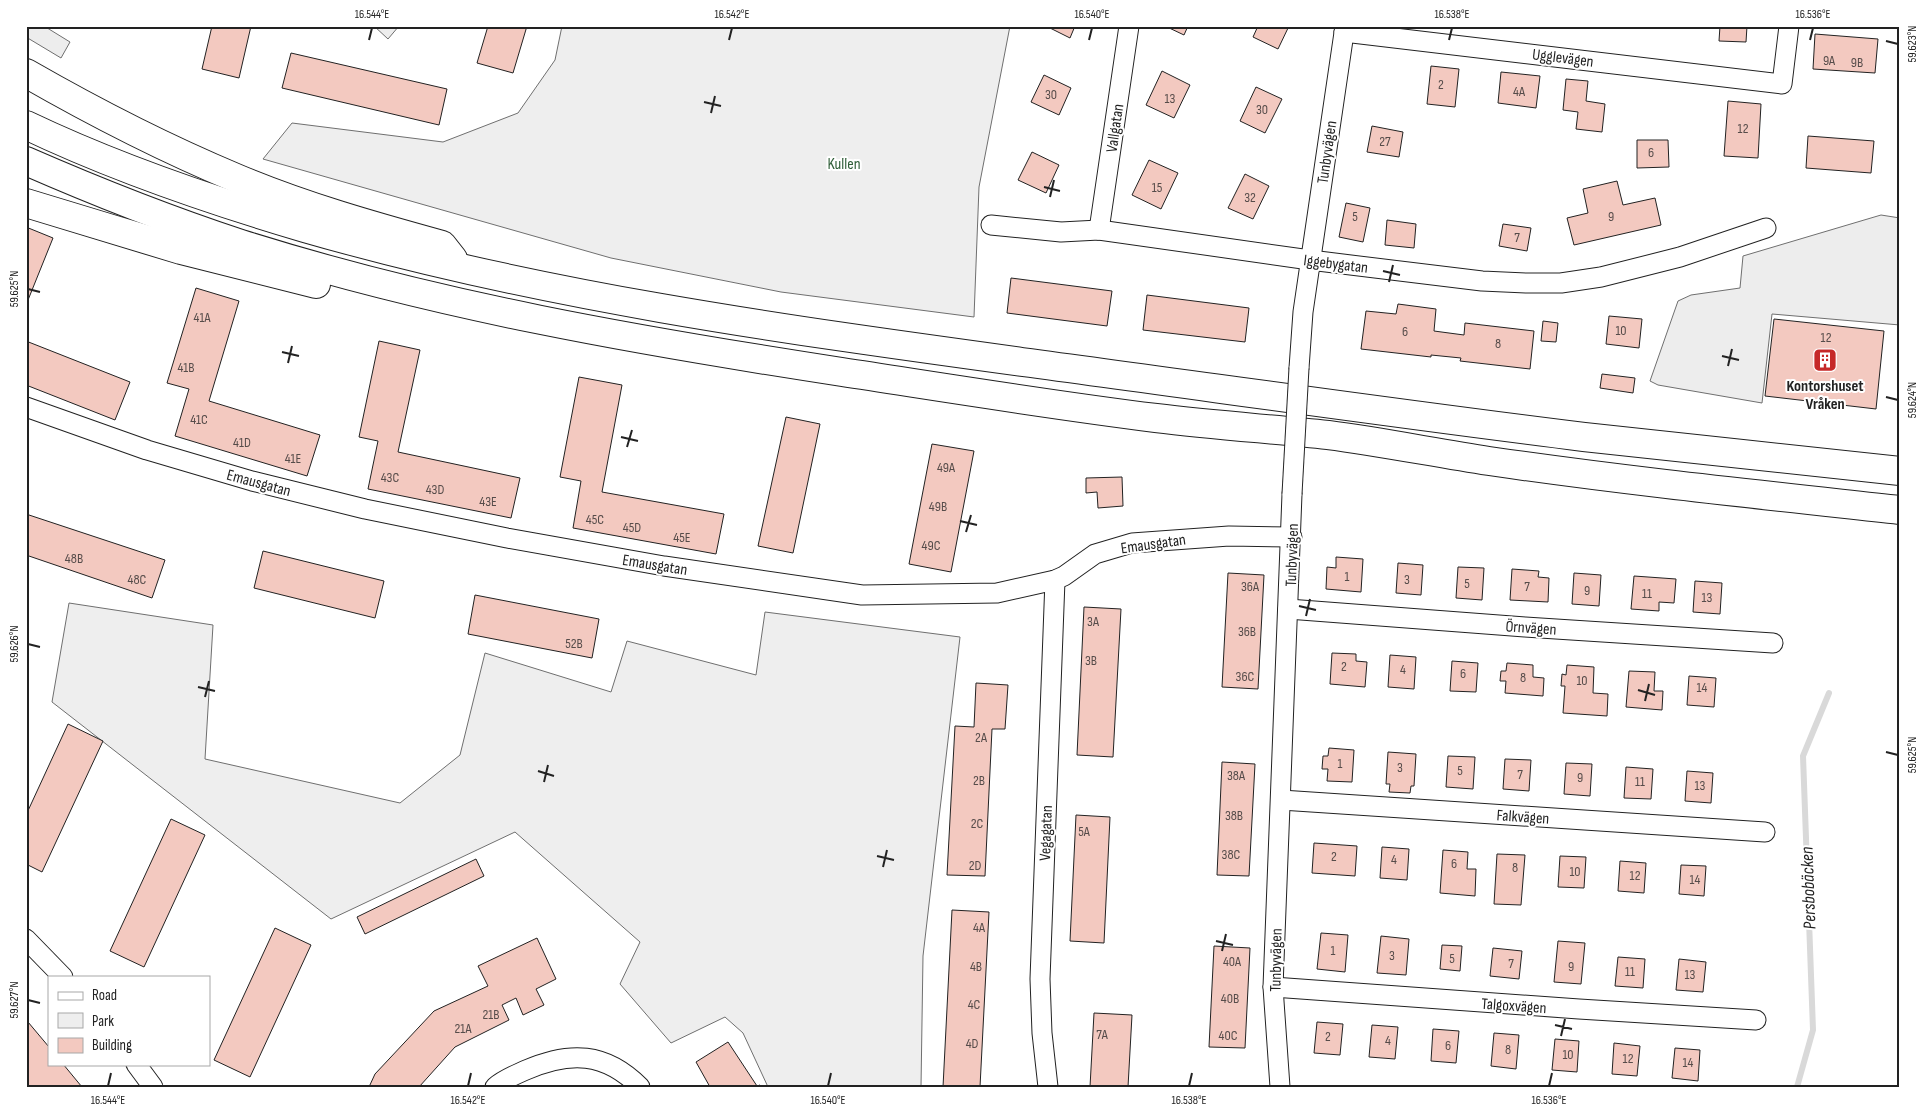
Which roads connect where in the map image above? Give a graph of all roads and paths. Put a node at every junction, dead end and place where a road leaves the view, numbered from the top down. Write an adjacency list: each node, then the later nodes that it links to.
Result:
1 (1129, 26): 10 (street, Vallgatan)
2 (1790, 26): 3 (street, Ugglevägen)
3 (1344, 29): 11 (street, Tunbyvägen)
4 (26, 73): 12 (highway)
5 (26, 125): 12 (highway)
6 (26, 160): 13 (highway)
7 (26, 203): 13 (highway)
8 (991, 225): 10 (street, Iggebygatan)
9 (1766, 228): 11 (street, Iggebygatan)
10 (1099, 230): 11 (street, Iggebygatan)
11 (1310, 260): 17 (street, Tunbyvägen, bridge)
12 (460, 268): 15 (highway)
13 (362, 278): 16 (highway)
14 (26, 407): 18 (street, Emausgatan)
15 (1900, 470)
16 (1897, 511)
17 (1292, 538): 18 (street, Emausgatan); 19 (street, Tunbyvägen)
18 (1055, 580): 31 (street, Vegagatan)
19 (1288, 609): 20 (street, Örnvägen); 21 (street, Tunbyvägen)
20 (1773, 643)
21 (1281, 800): 22 (street, Falkvägen); 25 (street, Tunbyvägen)
22 (1765, 832)
23 (26, 939): 24 (street)
24 (62, 976)
25 (1273, 987): 26 (street, Talgoxvägen); 32 (street, Tunbyvägen)
26 (1756, 1020)
27 (137, 1066): 28 (street)
28 (153, 1087)
29 (495, 1087): 30 (street)
30 (640, 1087)
31 (1048, 1087)
32 (1280, 1087)

